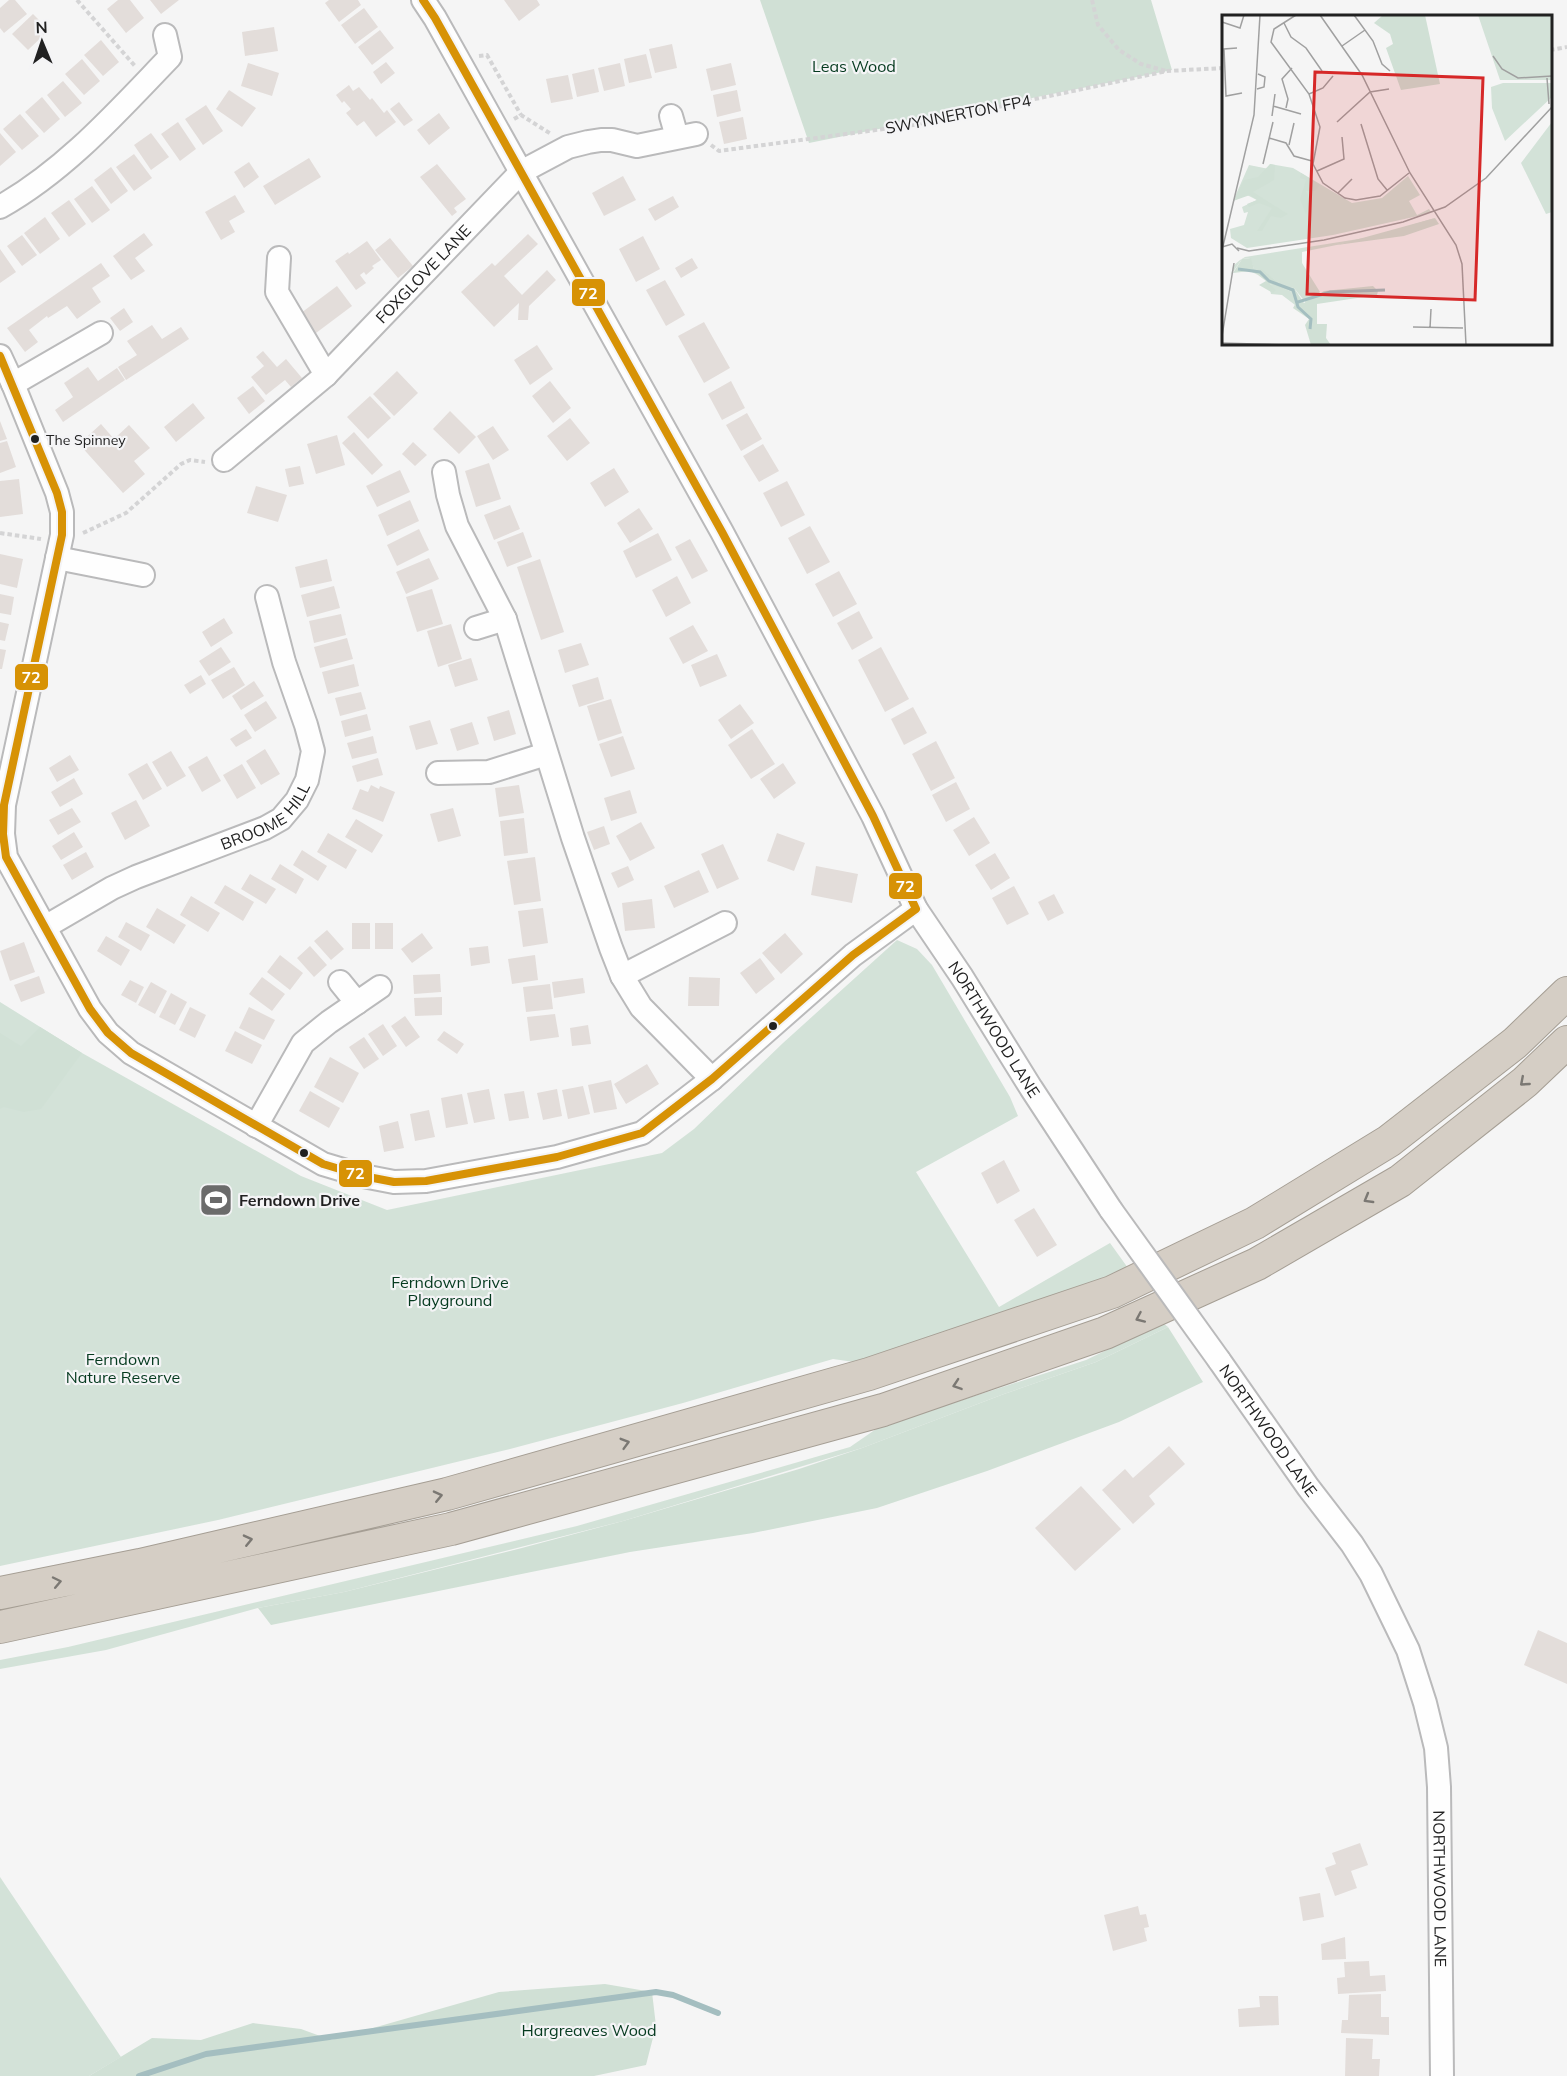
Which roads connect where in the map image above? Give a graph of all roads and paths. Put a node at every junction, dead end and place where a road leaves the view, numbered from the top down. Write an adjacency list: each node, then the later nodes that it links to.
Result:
1 (77, 0): 9 (path)
2 (423, 0): 10 (street, NORTHWOOD LANE)
3 (1092, 0): 8 (path)
4 (165, 35): 9 (street)
5 (1567, 47): 6 (path)
6 (1552, 50)
7 (1222, 68): 8 (path, SWYNNERTON FP4)
8 (1167, 71): 11 (path, SWYNNERTON FP4)
9 (148, 80): 14 (street)
10 (497, 129): 12 (path); 13 (street, NORTHWOOD LANE)
11 (681, 129): 12 (street, FOXGLOVE LANE)
12 (561, 151): 13 (street, FOXGLOVE LANE)
13 (521, 172): 18 (street, FOXGLOVE LANE); 32 (street, NORTHWOOD LANE)
14 (0, 207)
15 (279, 258): 18 (street)
16 (101, 333): 19 (street)
17 (0, 356): 19 (street)
18 (326, 375): 20 (street, FOXGLOVE LANE)
19 (14, 384): 23 (street)
20 (224, 460): 23 (path)
21 (444, 472): 27 (street)
22 (0, 532): 23 (path)
23 (62, 535): 24 (street)
24 (57, 558): 25 (street); 31 (street)
25 (143, 575)
26 (267, 597): 34 (street, BROOME HILL)
27 (505, 620): 28 (street); 29 (street)
28 (477, 628)
29 (546, 754): 30 (street); 35 (street)
30 (438, 773)
31 (1, 835): 34 (street)
32 (916, 909): 41 (street); 45 (street, NORTHWOOD LANE, bridge)
33 (725, 923): 35 (street)
34 (45, 927): 42 (street)
35 (622, 976): 41 (street)
36 (340, 982): 39 (street)
37 (380, 987): 39 (street)
38 (1567, 993): 43 (highway, one-way to 38)
39 (357, 1003): 42 (street)
40 (1567, 1042): 44 (highway, one-way to 44)
41 (712, 1079): 42 (street)
42 (256, 1126)
43 (0, 1593)
44 (0, 1627)
45 (1442, 2076)

